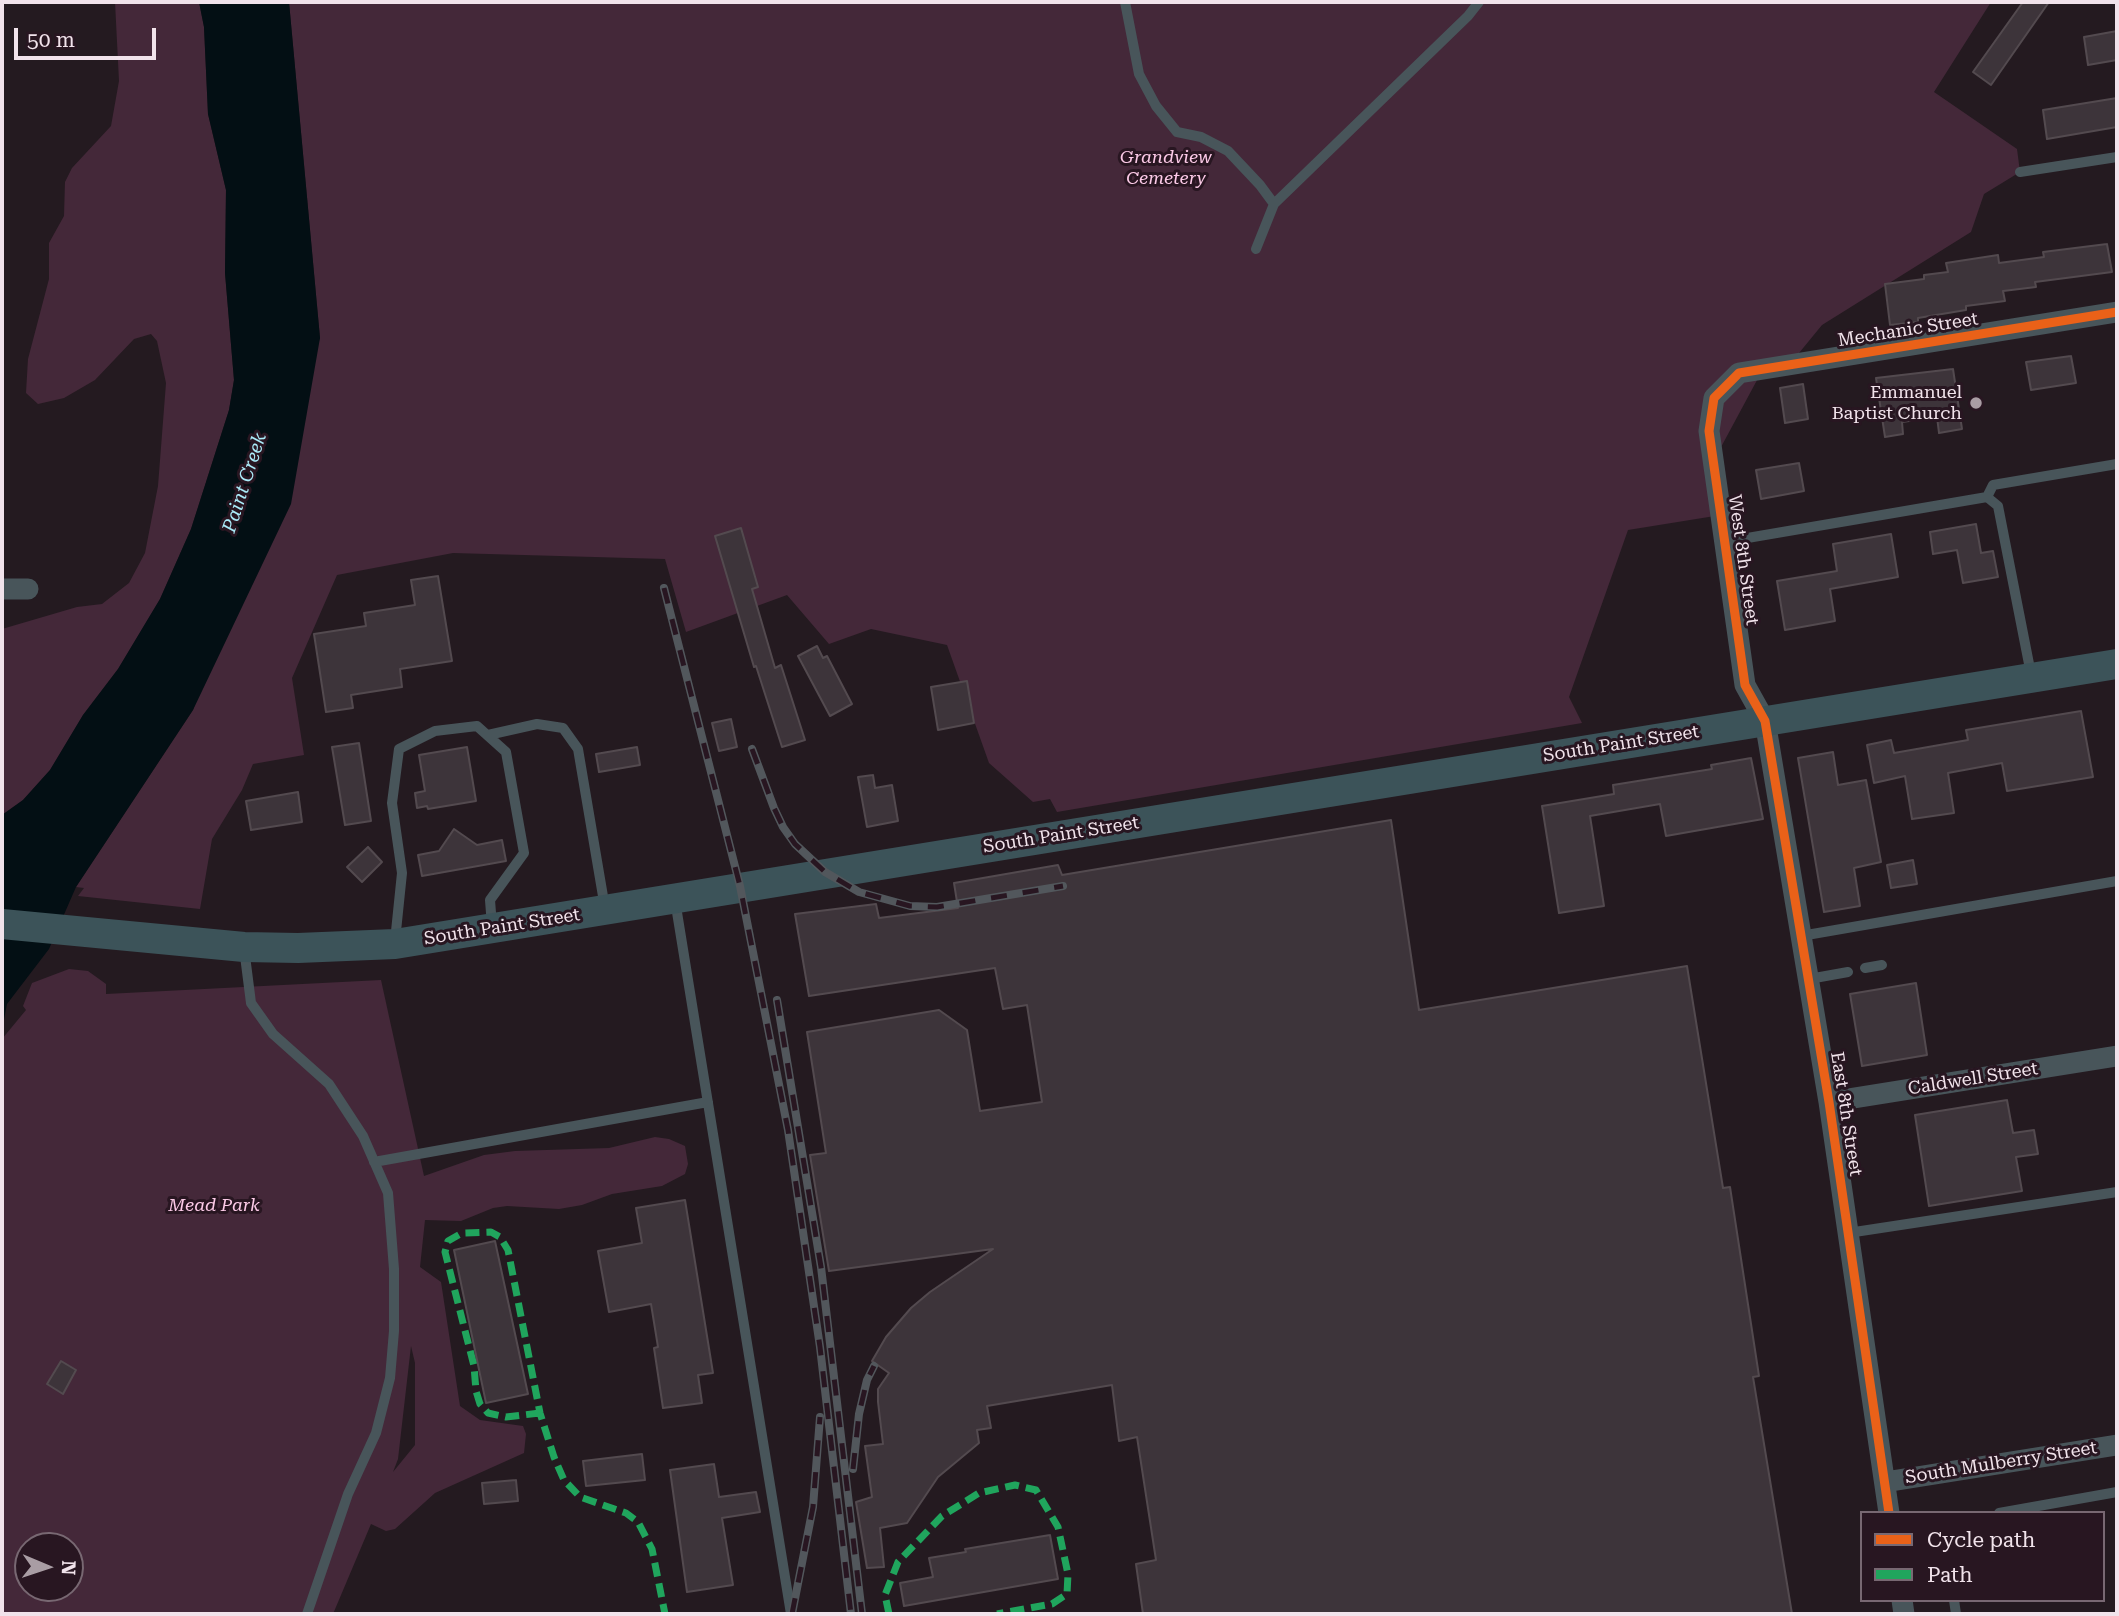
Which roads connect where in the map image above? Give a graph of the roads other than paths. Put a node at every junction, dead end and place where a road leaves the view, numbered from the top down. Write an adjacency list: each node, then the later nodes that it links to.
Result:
1 (1125, 2): 5 (lane)
2 (1479, 2): 5 (lane)
3 (2117, 158): 4 (lane)
4 (2020, 172)
5 (1274, 204): 6 (lane)
6 (1256, 249)
7 (2117, 312): 8 (street, Mechanic Street)
8 (1714, 398): 11 (street, West 8th Street)
9 (2117, 464): 10 (lane)
10 (1987, 497): 11 (lane); 15 (lane)
11 (1724, 542): 16 (street, West 8th Street)
12 (2, 589): 13 (street)
13 (28, 589)
14 (2117, 664): 15 (main road, South Paint Street)
15 (2031, 678): 16 (main road, South Paint Street)
16 (1765, 721): 19 (main road, South Paint Street); 23 (street, East 8th Street)
17 (488, 735): 20 (lane); 22 (lane); 24 (lane)
18 (2117, 881): 23 (lane)
19 (675, 898): 20 (main road, South Paint Street); 31 (lane)
20 (605, 909): 22 (main road, South Paint Street)
21 (2, 924): 25 (main road, South Paint Street)
22 (492, 929): 24 (main road, South Paint Street)
23 (1801, 936): 29 (street, East 8th Street)
24 (395, 944): 25 (main road, South Paint Street)
25 (244, 947): 33 (lane)
26 (1882, 965): 27 (lane)
27 (1865, 968)
28 (1847, 972): 29 (lane)
29 (1809, 979): 32 (street, East 8th Street)
30 (2117, 1056): 32 (street, Caldwell Street)
31 (708, 1102): 33 (lane); 42 (lane)
32 (1829, 1102): 35 (street, East 8th Street)
33 (374, 1162): 41 (lane)
34 (2117, 1192): 35 (lane)
35 (1848, 1233): 37 (street, East 8th Street)
36 (2117, 1445): 37 (street, South Mulberry Street)
37 (1885, 1482): 39 (street, East 8th Street)
38 (2117, 1492): 40 (lane)
39 (1889, 1511)
40 (2009, 1511)
41 (307, 1614)
42 (791, 1614)

